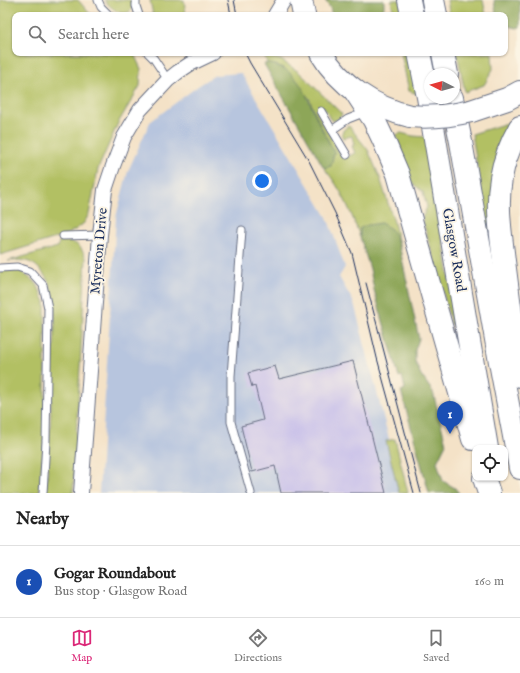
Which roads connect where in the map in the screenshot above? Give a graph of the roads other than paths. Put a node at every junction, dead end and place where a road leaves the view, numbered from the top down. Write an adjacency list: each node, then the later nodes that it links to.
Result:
1 (98, 0): 6 (lane)
2 (284, 0): 7 (street)
3 (301, 0): 8 (main road)
4 (409, 0): 9 (main road)
5 (433, 0): 10 (main road)
6 (106, 12)
7 (277, 12)
8 (303, 12)
9 (411, 12)
10 (435, 12)
11 (153, 56): 17 (lane)
12 (207, 56): 17 (street, Myreton Drive)
13 (321, 56): 18 (main road)
14 (420, 56): 32 (main road, Glasgow Road)
15 (444, 56): 16 (main road)
16 (446, 68)
17 (168, 80): 27 (street, Myreton Drive)
18 (356, 91): 19 (main road, bridge); 22 (main road)
19 (520, 92)
20 (453, 104): 33 (main road, Glasgow Road)
21 (321, 111): 24 (lane)
22 (368, 111): 24 (lane); 31 (main road)
23 (520, 127): 30 (main road)
24 (332, 130): 25 (lane)
25 (347, 155)
26 (242, 230): 38 (lane)
27 (100, 235): 28 (lane); 37 (street, Myreton Drive)
28 (63, 236)
29 (0, 268): 36 (lane)
30 (520, 376)
31 (475, 445)
32 (486, 445)
33 (520, 468)
34 (485, 481): 39 (main road)
35 (493, 481): 40 (main road)
36 (42, 493)
37 (81, 493)
38 (251, 493)
39 (489, 493)
40 (495, 493)

